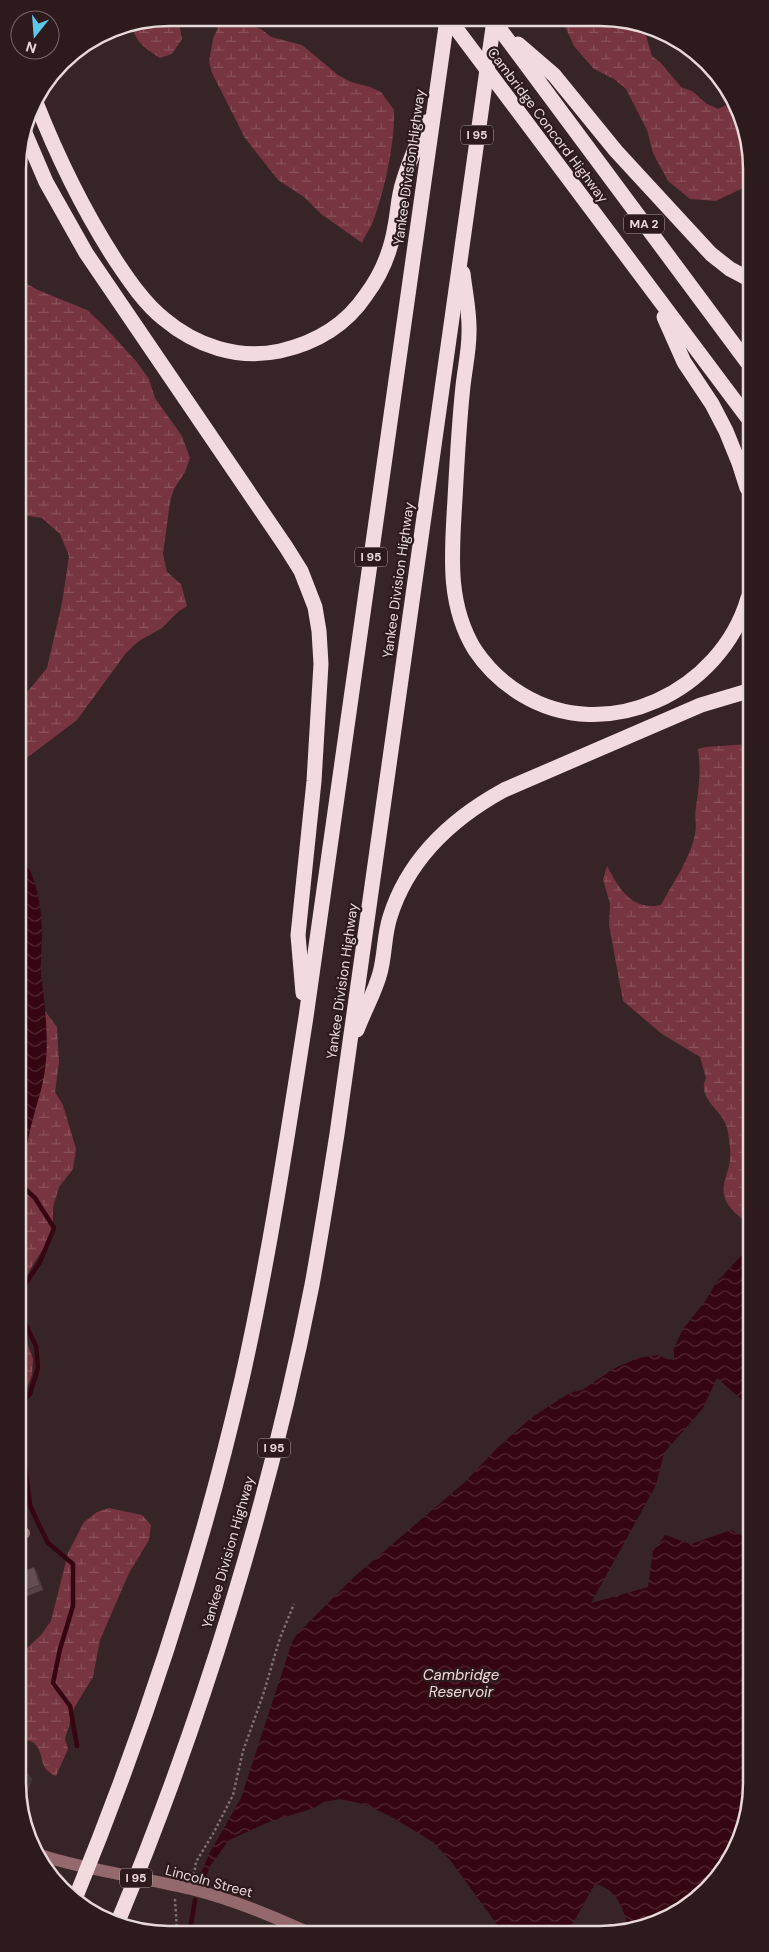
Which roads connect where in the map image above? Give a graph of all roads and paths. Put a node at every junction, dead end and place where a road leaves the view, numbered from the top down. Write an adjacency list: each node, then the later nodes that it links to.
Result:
1 (447, 26): 6 (highway, Yankee Division Highway / I 95)
2 (453, 26): 11 (highway, Cambridge Concord Highway / MA 2)
3 (494, 26): 9 (highway, Yankee Division Highway / I 95)
4 (498, 26): 12 (highway, Cambridge Concord Highway / MA 2)
5 (499, 26): 10 (highway)
6 (436, 97): 7 (highway); 17 (highway, Yankee Division Highway / I 95)
7 (39, 110)
8 (29, 142): 17 (highway)
9 (460, 251): 15 (highway); 18 (highway, Yankee Division Highway / I 95)
10 (743, 275)
11 (652, 291): 13 (highway, Cambridge Concord Highway / MA 2); 14 (highway)
12 (743, 356)
13 (743, 411)
14 (743, 474)
15 (743, 611)
16 (743, 693): 18 (highway)
17 (306, 1017): 23 (highway, Yankee Division Highway / I 95)
18 (348, 1049): 24 (highway, Yankee Division Highway / I 95)
19 (294, 1604): 22 (path)
20 (47, 1857): 21 (street, Lincoln Street)
21 (173, 1885): 22 (street, Lincoln Street); 25 (path)
22 (192, 1889): 26 (street, Lincoln Street)
23 (78, 1892)
24 (120, 1917)
25 (176, 1926)
26 (293, 1926)

